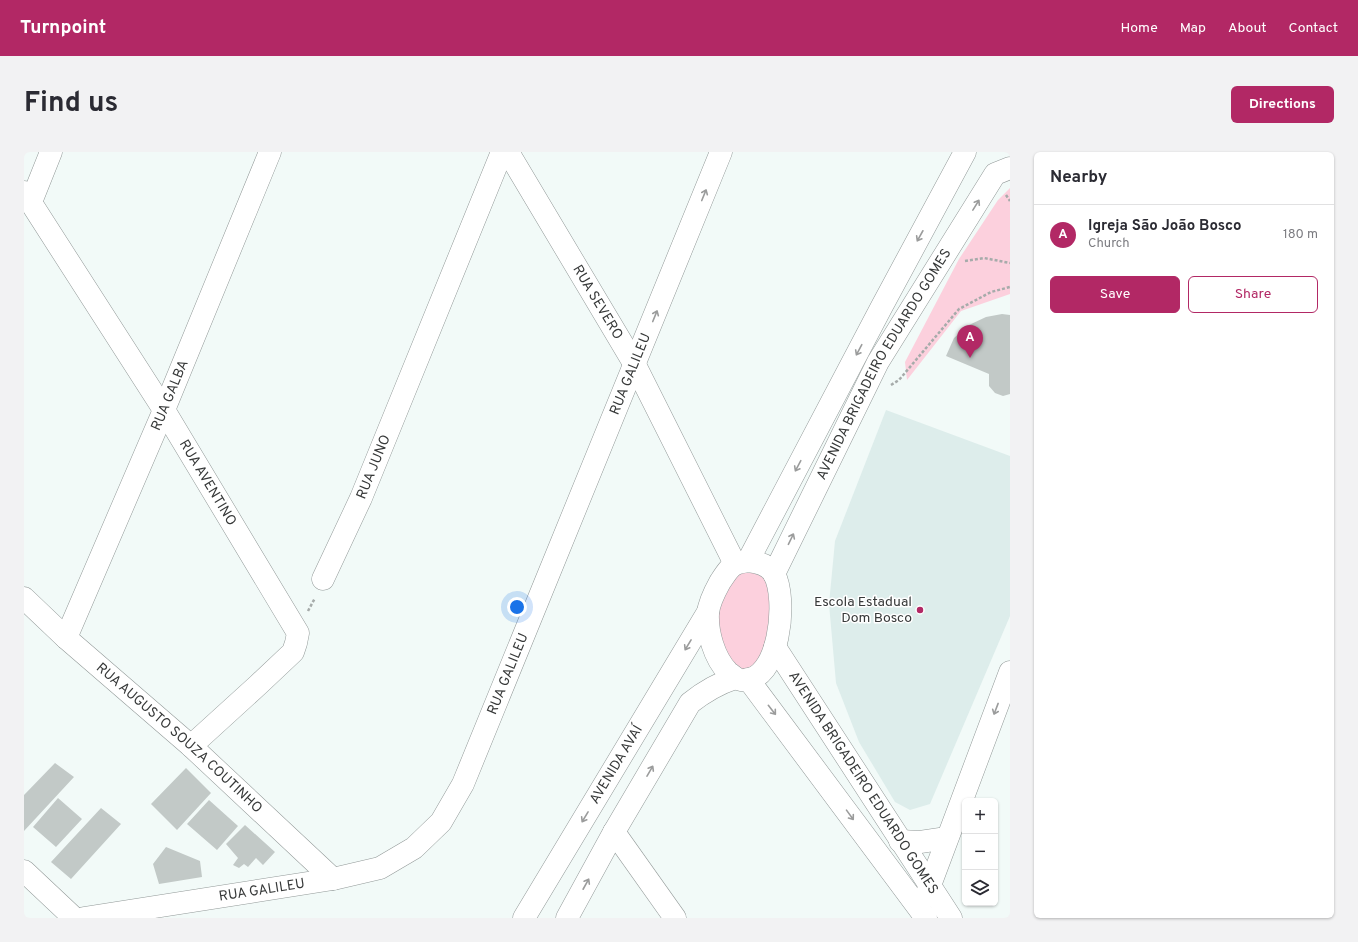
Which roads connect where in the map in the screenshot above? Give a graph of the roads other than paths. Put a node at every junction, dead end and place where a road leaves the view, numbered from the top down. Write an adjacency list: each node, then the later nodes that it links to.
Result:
1 (51, 152): 8 (street)
2 (270, 152): 12 (street, RUA GALBA)
3 (502, 152): 15 (street, RUA JUNO)
4 (508, 152): 11 (street, RUA SEVERO)
5 (721, 152): 11 (street, RUA GALILEU, one-way to 5)
6 (965, 152): 9 (street, AVENIDA BRIGADEIRO EDUARDO GOMES)
7 (1010, 168): 10 (street, AVENIDA BRIGADEIRO EDUARDO GOMES, one-way to 7)
8 (28, 197): 12 (street, RUA AVENTINO)
9 (935, 210): 10 (street); 13 (street, AVENIDA BRIGADEIRO EDUARDO GOMES, one-way to 13)
10 (961, 228): 14 (street, AVENIDA BRIGADEIRO EDUARDO GOMES, one-way to 10)
11 (635, 365): 13 (street, RUA SEVERO); 27 (street, RUA GALILEU)
12 (164, 410): 18 (street, RUA GALBA); 22 (street, RUA AVENTINO)
13 (742, 563): 14 (street); 17 (street)
14 (774, 574): 19 (street)
15 (324, 579)
16 (24, 598): 18 (street, RUA AUGUSTO SOUZA COUTINHO)
17 (708, 612): 21 (street); 32 (street, AVENIDA AVAÍ, one-way to 32)
18 (66, 638): 22 (street, RUA AUGUSTO SOUZA COUTINHO)
19 (775, 647): 21 (street); 25 (street, AVENIDA BRIGADEIRO EDUARDO GOMES)
20 (1010, 672): 24 (street, one-way to 24)
21 (742, 678): 23 (street, one-way to 21); 29 (street, AVENIDA BRIGADEIRO EDUARDO GOMES, one-way to 29)
22 (191, 746): 27 (street, RUA AUGUSTO SOUZA COUTINHO)
23 (614, 832): 33 (street, one-way to 23); 34 (street)
24 (948, 838): 25 (street); 28 (street)
25 (900, 841): 28 (street, AVENIDA BRIGADEIRO EDUARDO GOMES)
26 (24, 871): 30 (street)
27 (333, 879): 31 (street, RUA GALILEU)
28 (930, 886): 29 (street); 35 (street, AVENIDA BRIGADEIRO EDUARDO GOMES)
29 (923, 914)
30 (74, 918)
31 (84, 918)
32 (524, 918)
33 (567, 918)
34 (675, 918)
35 (951, 918)

